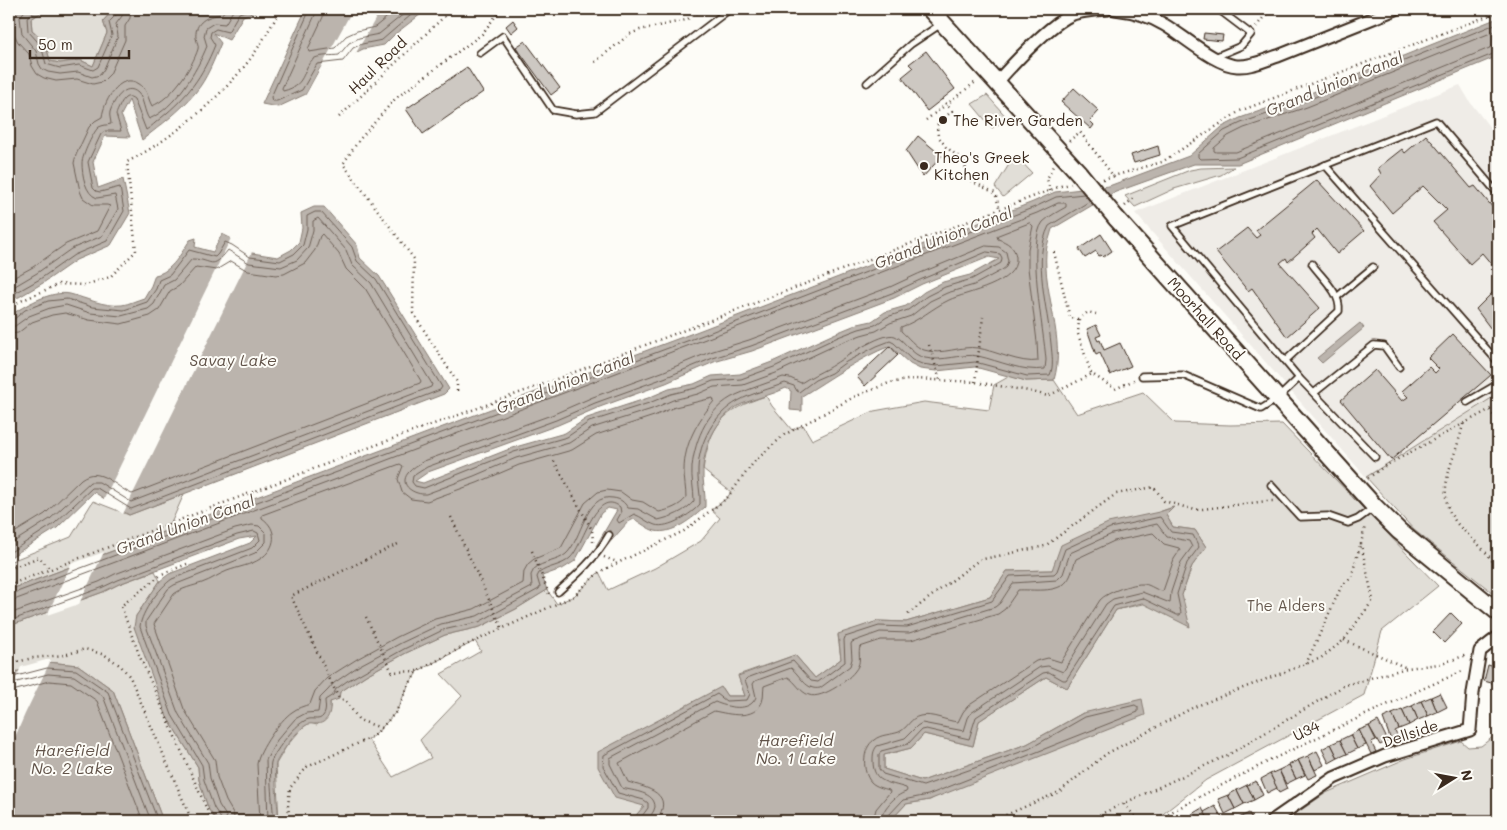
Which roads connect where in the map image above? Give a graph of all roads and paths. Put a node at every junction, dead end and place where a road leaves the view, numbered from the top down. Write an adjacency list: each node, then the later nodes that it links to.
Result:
1 (282, 9): 37 (path)
2 (452, 9): 24 (path, Haul Road)
3 (501, 9): 51 (path)
4 (703, 9): 18 (path)
5 (730, 9): 16 (lane)
6 (930, 9): 14 (street, Moorhall Road)
7 (1108, 9): 21 (street)
8 (1115, 9): 12 (street)
9 (1218, 9): 15 (lane)
10 (1270, 9): 15 (path)
11 (1396, 9): 17 (street)
12 (1130, 10): 17 (street)
13 (1498, 12): 26 (path)
14 (943, 23): 20 (lane); 21 (street, Moorhall Road)
15 (1251, 34): 17 (lane)
16 (480, 53)
17 (1214, 58)
18 (595, 62)
19 (980, 78): 23 (path)
20 (867, 82)
21 (997, 82): 32 (street, Moorhall Road, bridge)
22 (942, 98): 23 (path)
23 (946, 104): 25 (path); 31 (path)
24 (339, 117)
25 (926, 120)
26 (1066, 143)
27 (1056, 163): 31 (path)
28 (1326, 165): 29 (lane); 42 (lane); 43 (lane)
29 (1498, 194)
30 (1135, 197): 32 (path)
31 (1000, 210): 73 (path)
32 (1120, 213): 53 (street, Moorhall Road)
33 (1054, 252): 40 (path)
34 (1312, 264): 36 (lane)
35 (1373, 267): 36 (lane)
36 (1337, 297): 42 (lane)
37 (9, 308)
38 (1096, 314): 40 (path)
39 (983, 318): 49 (path)
40 (1079, 319): 45 (path)
41 (929, 345): 48 (path)
42 (1285, 360): 47 (lane)
43 (1498, 362)
44 (1399, 367): 52 (lane)
45 (1092, 374): 46 (path); 49 (path)
46 (1142, 376): 53 (lane)
47 (1300, 378): 52 (lane); 53 (lane)
48 (940, 380): 49 (path); 81 (path)
49 (975, 382)
50 (1498, 384): 54 (lane)
51 (457, 391)
52 (1314, 393): 59 (lane)
53 (1277, 398): 64 (street, Moorhall Road)
54 (1467, 402)
55 (1498, 405): 56 (path)
56 (1490, 410): 57 (path); 58 (path)
57 (1498, 423)
58 (1463, 424): 61 (path); 74 (path)
59 (1375, 457)
60 (554, 461): 66 (path)
61 (1364, 480)
62 (1271, 485): 63 (lane)
63 (1288, 503): 64 (lane); 79 (path)
64 (1371, 510): 69 (path); 78 (street, Moorhall Road)
65 (451, 517): 81 (path)
66 (592, 530)
67 (609, 535): 77 (lane)
68 (400, 543): 90 (path)
69 (1361, 544): 83 (path); 85 (path)
70 (532, 551): 75 (path)
71 (186, 564): 93 (path)
72 (9, 568): 73 (path)
73 (50, 569): 76 (path)
74 (1498, 572)
75 (542, 576)
76 (9, 585)
77 (558, 592)
78 (1498, 612)
79 (908, 614)
80 (366, 617): 89 (path)
81 (502, 628): 89 (path)
82 (1498, 637): 84 (street)
83 (1344, 640): 85 (path); 87 (path)
84 (1480, 651): 87 (path); 99 (street, Dellside)
85 (1306, 664): 95 (path)
86 (9, 666): 92 (path)
87 (1407, 668): 91 (path)
88 (1471, 669): 98 (path, U34)
89 (418, 671): 90 (path)
90 (381, 728): 94 (path)
91 (1124, 804): 96 (path); 97 (path)
92 (192, 821)
93 (212, 821)
94 (290, 821)
95 (992, 821)
96 (1086, 821)
97 (1140, 821)
98 (1155, 821)
99 (1272, 821)

